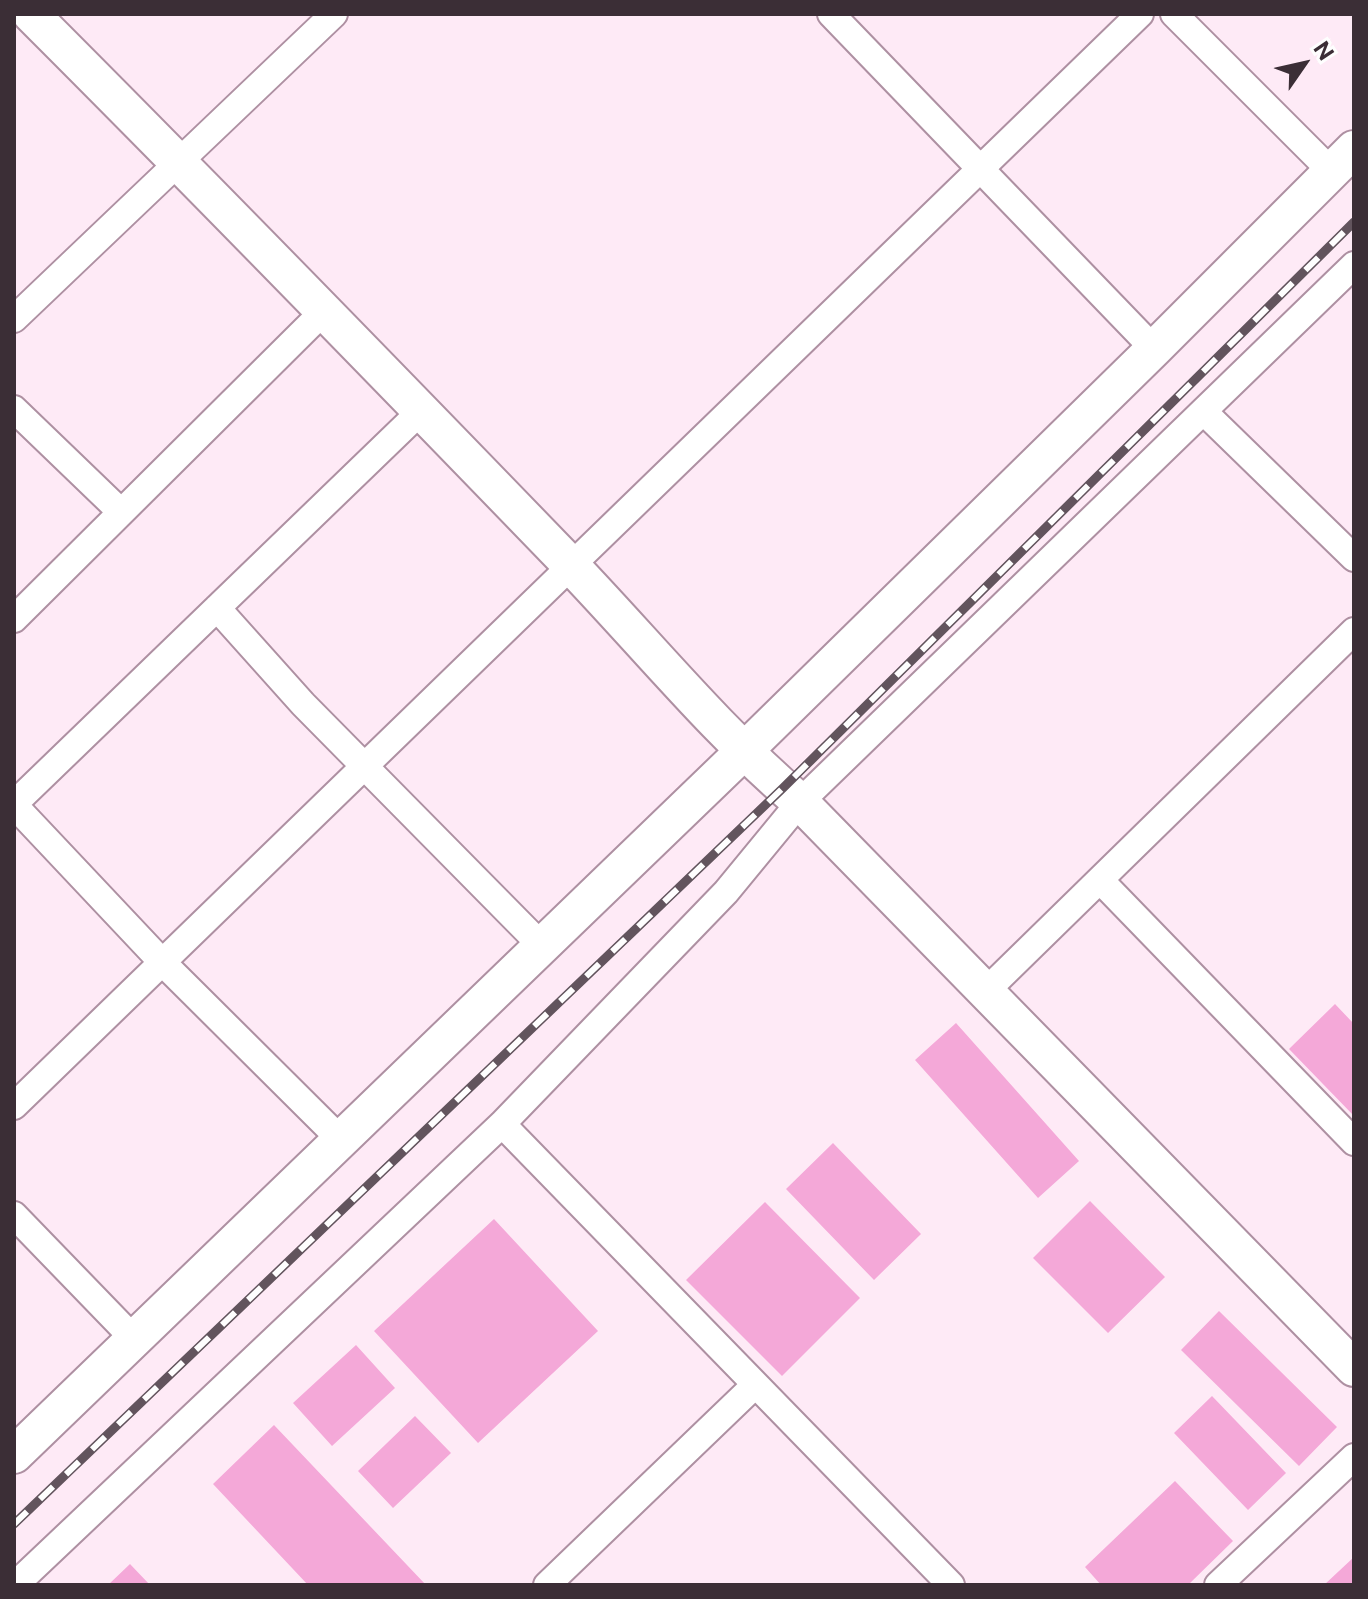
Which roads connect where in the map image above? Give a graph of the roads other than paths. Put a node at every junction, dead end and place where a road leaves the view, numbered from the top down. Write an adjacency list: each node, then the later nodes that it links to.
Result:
1 (31, 14): 7 (main road)
2 (334, 14): 7 (street)
3 (831, 14): 8 (street)
4 (1140, 14): 8 (street)
5 (1174, 14): 6 (street)
6 (1342, 160): 12 (main road)
7 (179, 161): 10 (main road); 11 (street)
8 (982, 168): 12 (street); 18 (street)
9 (1354, 265): 15 (street)
10 (324, 311): 14 (main road); 16 (street)
11 (14, 319)
12 (1154, 349): 22 (main road)
13 (14, 409): 16 (street)
14 (421, 411): 18 (main road); 19 (street)
15 (1204, 412): 17 (street); 24 (street)
16 (121, 512): 20 (street)
17 (1354, 558)
18 (570, 564): 22 (main road); 23 (street)
19 (217, 608): 23 (street); 25 (street)
20 (14, 619)
21 (1354, 631): 26 (street)
22 (743, 752): 24 (main road); 27 (main road)
23 (364, 764): 27 (street); 28 (street)
24 (800, 802): 29 (main road); 31 (street)
25 (14, 804): 28 (street)
26 (1100, 880): 29 (street); 33 (street)
27 (542, 946): 32 (main road)
28 (162, 962): 30 (street); 32 (street)
29 (986, 991): 36 (main road)
30 (14, 1106)
31 (502, 1124): 37 (street); 40 (street)
32 (342, 1141): 35 (main road)
33 (1354, 1142)
34 (14, 1215): 35 (street)
35 (134, 1339): 38 (main road)
36 (1354, 1368)
37 (754, 1386): 41 (street); 42 (street)
38 (14, 1455)
39 (1354, 1457): 43 (street)
40 (15, 1585)
41 (547, 1585)
42 (951, 1585)
43 (1218, 1585)

